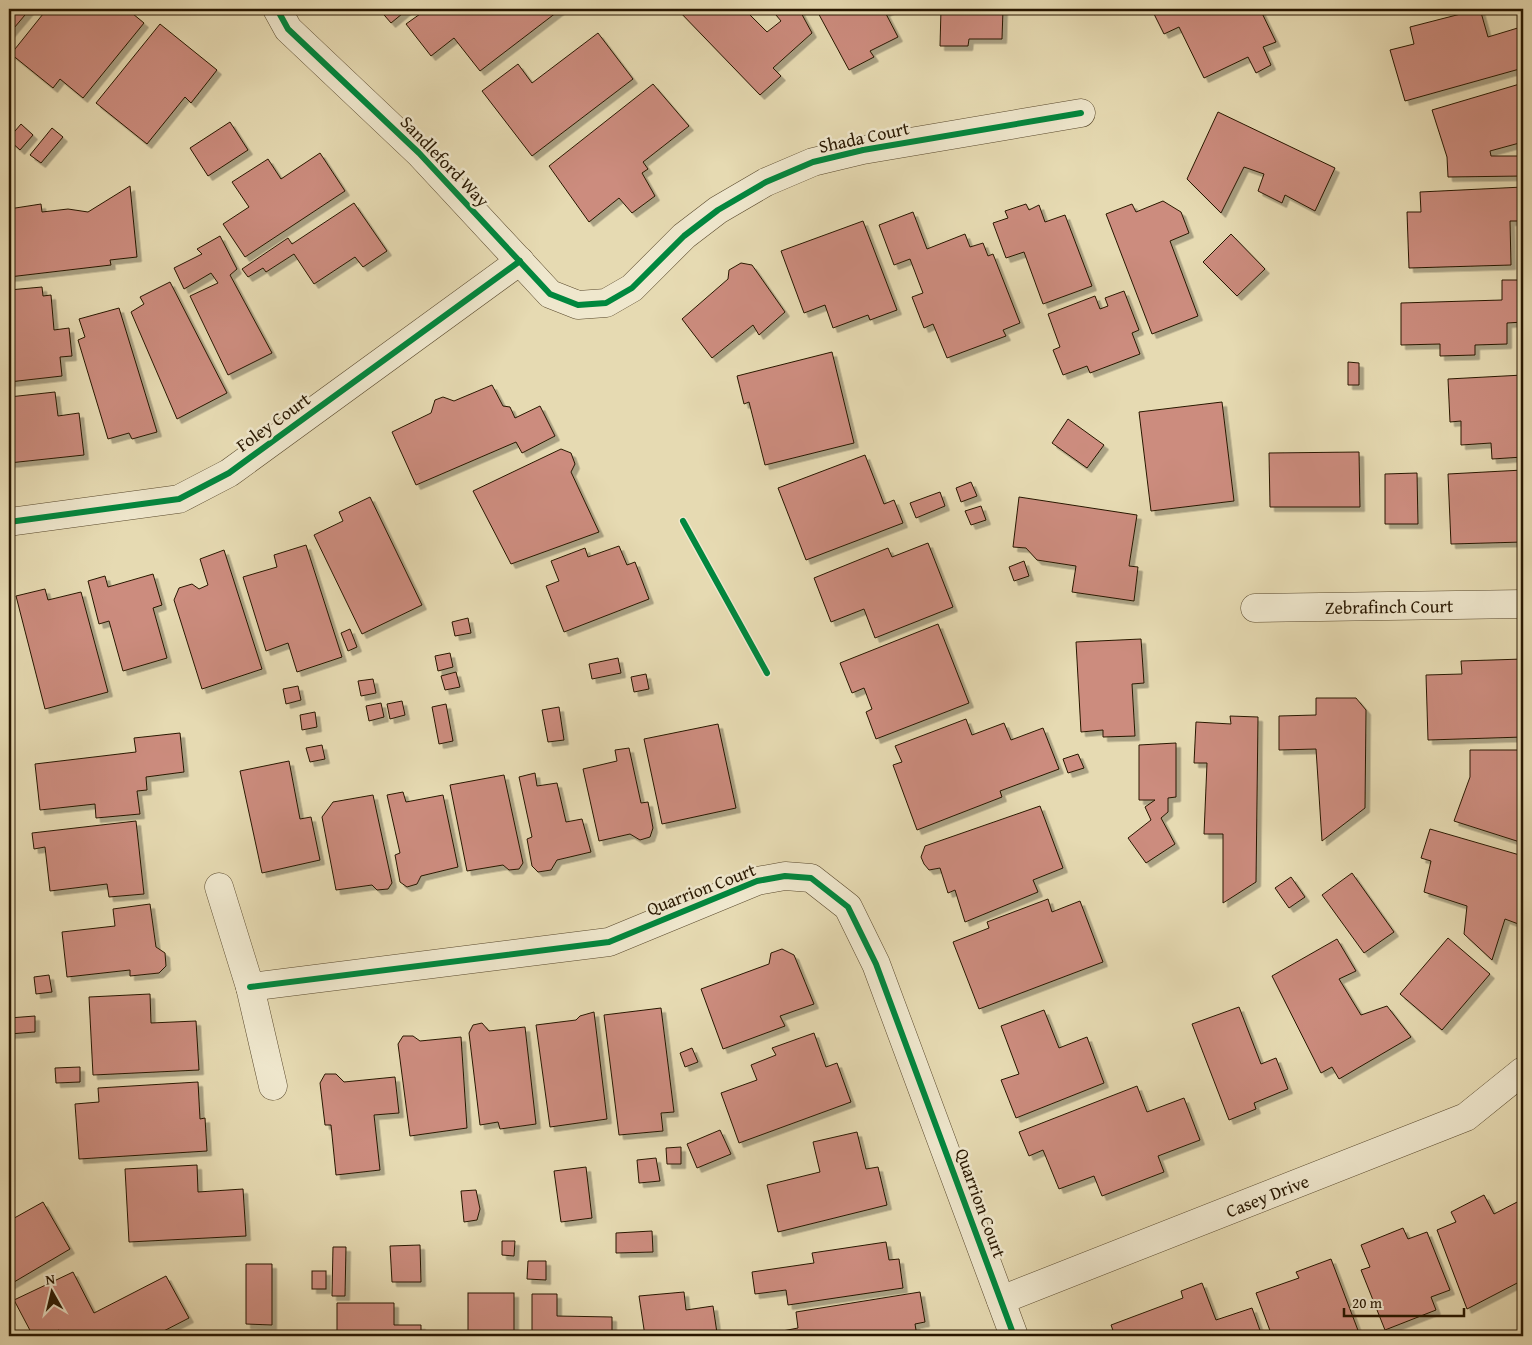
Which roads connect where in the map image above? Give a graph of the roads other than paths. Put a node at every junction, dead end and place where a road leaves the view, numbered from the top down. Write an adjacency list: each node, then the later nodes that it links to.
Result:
1 (276, 9): 3 (street, Sandleford Way)
2 (1081, 113): 4 (street, Shada Court)
3 (520, 261): 4 (street, Sandleford Way); 5 (street, Foley Court)
4 (606, 303)
5 (9, 522)
6 (1523, 604): 7 (street, Zebrafinch Court)
7 (1255, 608)
8 (219, 887): 9 (street)
9 (250, 987): 11 (street); 12 (street, Quarrion Court)
10 (1523, 1070): 12 (street, Casey Drive)
11 (273, 1086)
12 (1001, 1300): 13 (street, Quarrion Court)
13 (1014, 1336)

